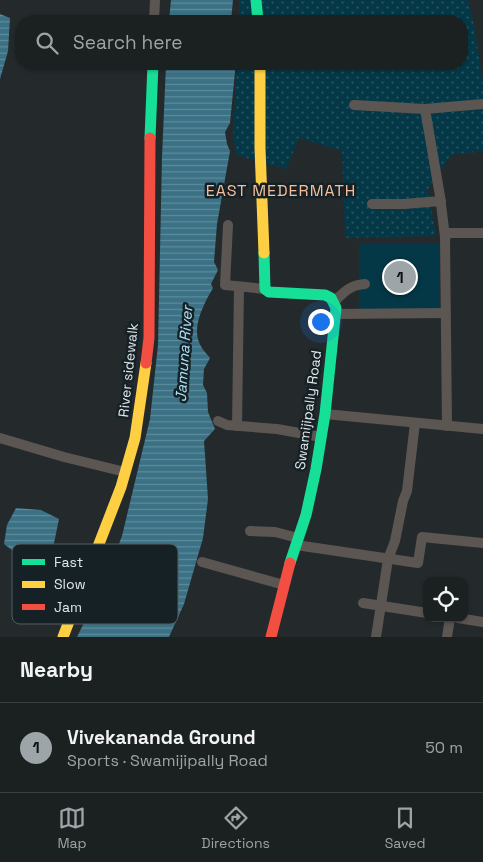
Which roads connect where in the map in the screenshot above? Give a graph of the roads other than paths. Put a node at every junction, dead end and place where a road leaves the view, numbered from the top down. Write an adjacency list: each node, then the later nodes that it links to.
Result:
1 (155, 0): 3 (street)
2 (256, 0): 4 (street)
3 (154, 15)
4 (257, 15)
5 (153, 70): 28 (street, River sidewalk)
6 (260, 70): 17 (street)
7 (483, 104): 9 (street)
8 (354, 106): 9 (street)
9 (424, 109): 10 (street)
10 (441, 200): 11 (street); 14 (street)
11 (372, 204)
12 (228, 225): 16 (street)
13 (483, 233): 14 (street)
14 (445, 237): 19 (street)
15 (365, 284): 18 (street)
16 (239, 287): 17 (street); 23 (street)
17 (265, 290): 18 (street)
18 (335, 308): 19 (street); 20 (street, Swamijipally Road)
19 (446, 313): 24 (street)
20 (325, 414): 22 (street); 26 (street, Swamijipally Road)
21 (218, 421): 23 (street)
22 (415, 423): 24 (street); 33 (street)
23 (237, 426): 26 (street)
24 (447, 426): 25 (street)
25 (483, 429)
26 (321, 437): 30 (street, Swamijipally Road)
27 (0, 438): 28 (street)
28 (125, 472): 32 (street, River sidewalk)
29 (250, 531): 30 (street)
30 (297, 542): 33 (street); 35 (street, Swamijipally Road)
31 (483, 543): 33 (street)
32 (100, 544)
33 (388, 559): 37 (street)
34 (202, 562): 35 (street)
35 (284, 585): 44 (street, Swamijipally Road)
36 (363, 604): 37 (street)
37 (380, 606): 38 (street); 45 (street)
38 (423, 612)
39 (468, 620): 41 (street)
40 (449, 622): 46 (street)
41 (483, 622)
42 (68, 624): 43 (street, River sidewalk)
43 (63, 637)
44 (271, 637)
45 (376, 637)
46 (447, 637)

